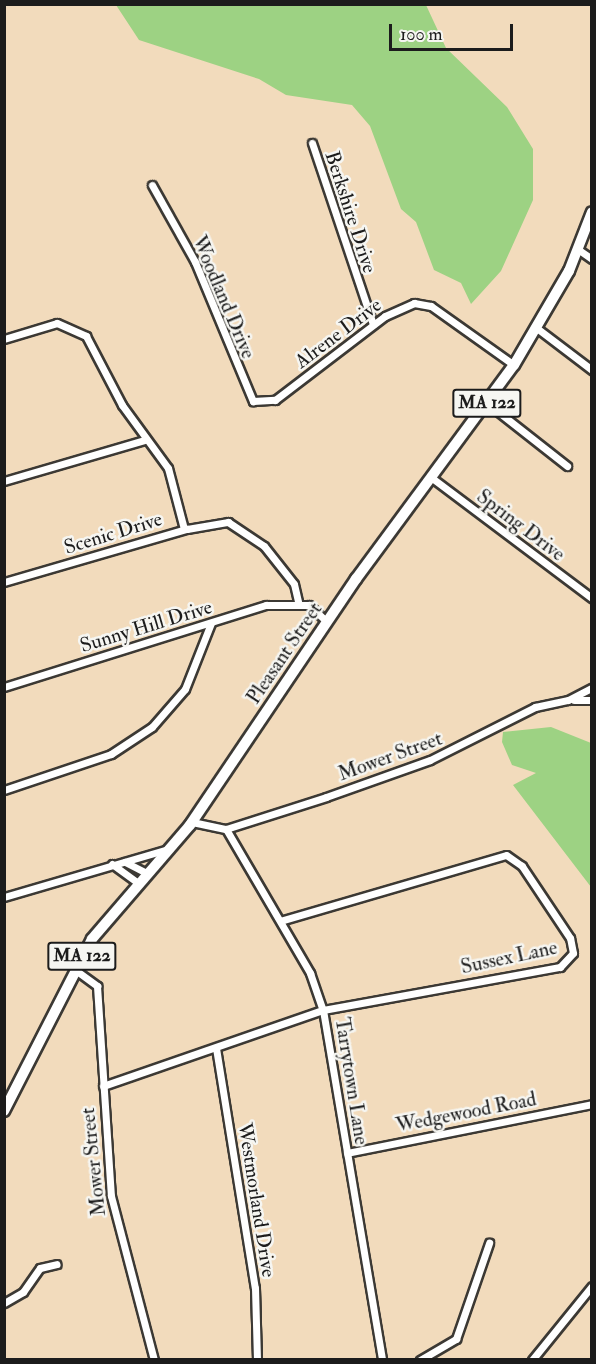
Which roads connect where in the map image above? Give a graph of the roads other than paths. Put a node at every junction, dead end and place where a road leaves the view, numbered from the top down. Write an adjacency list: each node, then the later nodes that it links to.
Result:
1 (312, 143): 6 (street, Berkshire Drive)
2 (152, 185): 11 (street, Woodland Drive)
3 (591, 212): 4 (main road, Pleasant Street / MA 122)
4 (579, 249): 5 (street); 7 (main road, Pleasant Street / MA 122)
5 (591, 259)
6 (373, 324): 9 (street, Alrene Drive); 11 (street, Alrene Drive)
7 (538, 329): 9 (main road, Pleasant Street / MA 122); 10 (street)
8 (4, 339): 13 (street)
9 (514, 365): 12 (main road, Pleasant Street / MA 122)
10 (591, 370)
11 (275, 400)
12 (487, 403): 14 (street); 15 (main road, Pleasant Street / MA 122)
13 (144, 440): 16 (street); 17 (street)
14 (567, 466)
15 (432, 478): 19 (street, Spring Drive); 21 (main road, Pleasant Street / MA 122)
16 (4, 481)
17 (184, 529): 18 (street, Scenic Drive); 20 (street, Scenic Drive)
18 (4, 582)
19 (591, 598)
20 (298, 602): 21 (street); 22 (street, Sunny Hill Drive)
21 (326, 621): 28 (main road, Pleasant Street / MA 122)
22 (211, 623): 23 (street, Sunny Hill Drive); 27 (street)
23 (4, 687)
24 (591, 688): 25 (street, Mower Street)
25 (568, 700): 26 (street); 29 (street, Mower Street)
26 (591, 700)
27 (4, 790)
28 (192, 822): 29 (street); 30 (main road, Pleasant Street / MA 122)
29 (226, 829): 36 (street, Tarrytown Lane)
30 (170, 848): 31 (street); 33 (main road, Pleasant Street / MA 122)
31 (122, 861): 32 (street); 33 (street)
32 (112, 864): 34 (street); 35 (street)
33 (147, 873): 34 (main road, Pleasant Street / MA 122)
34 (137, 882): 37 (main road, Pleasant Street / MA 122)
35 (4, 897)
36 (280, 921): 38 (street, Tarrytown Lane); 38 (street, Sussex Lane)
37 (74, 969): 40 (street, Mower Street); 42 (main road, Pleasant Street / MA 122)
38 (323, 1010): 39 (street, Sussex Lane); 43 (street, Tarrytown Lane)
39 (216, 1047): 40 (street, Sussex Lane); 49 (street, Westmorland Drive)
40 (103, 1086): 48 (street, Mower Street)
41 (591, 1104): 43 (street, Wedgewood Road)
42 (4, 1111)
43 (347, 1153): 50 (street, Tarrytown Lane)
44 (489, 1243): 51 (street)
45 (57, 1264): 47 (street)
46 (591, 1286): 52 (street)
47 (4, 1303)
48 (154, 1359)
49 (257, 1359)
50 (382, 1359)
51 (420, 1359)
52 (532, 1359)

